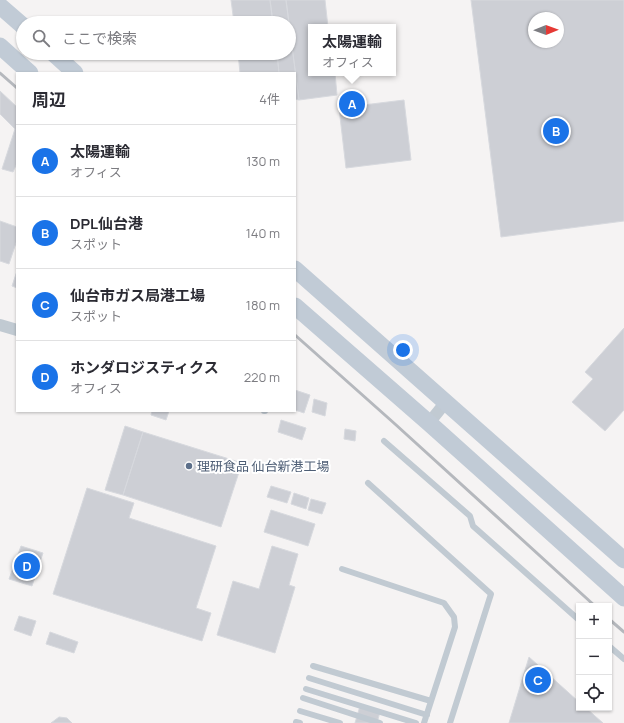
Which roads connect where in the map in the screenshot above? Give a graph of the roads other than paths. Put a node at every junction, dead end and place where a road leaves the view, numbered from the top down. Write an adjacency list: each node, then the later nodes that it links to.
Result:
1 (0, 6): 2 (street)
2 (16, 20)
3 (0, 46): 5 (street)
4 (61, 60): 6 (street)
5 (29, 72)
6 (74, 72)
7 (296, 270): 11 (street)
8 (296, 307): 12 (street)
9 (0, 325): 10 (street)
10 (16, 330)
11 (445, 404): 12 (street); 15 (street)
12 (429, 423): 17 (street)
13 (384, 441): 18 (lane)
14 (368, 483): 32 (lane)
15 (624, 560)
16 (342, 569): 25 (lane)
17 (624, 598)
18 (576, 617)
19 (612, 649): 20 (lane)
20 (624, 659)
21 (313, 666): 25 (lane)
22 (309, 678): 27 (lane)
23 (306, 689): 30 (lane)
24 (303, 698): 29 (lane)
25 (431, 701): 27 (lane)
26 (300, 711): 28 (lane)
27 (426, 715): 31 (lane)
28 (340, 723)
29 (380, 723)
30 (416, 723)
31 (424, 723)
32 (450, 723)

